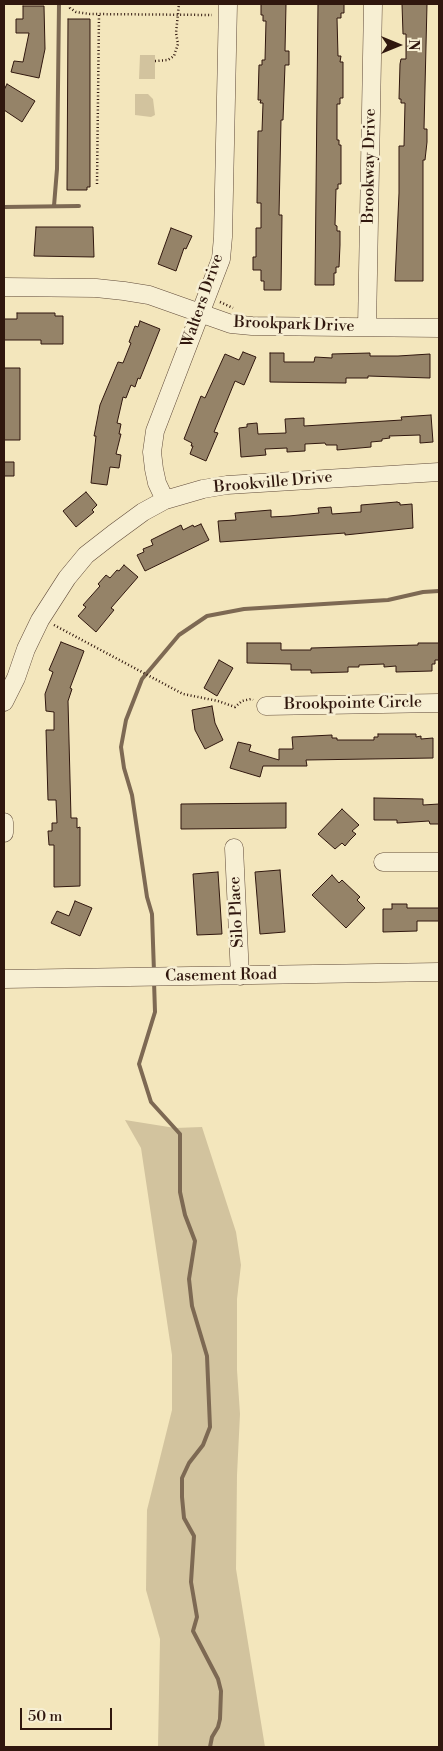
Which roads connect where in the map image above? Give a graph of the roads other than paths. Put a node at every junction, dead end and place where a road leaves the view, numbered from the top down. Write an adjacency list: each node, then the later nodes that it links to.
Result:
1 (228, 4): 4 (street, Walters Drive)
2 (373, 4): 5 (street, Brookway Drive)
3 (4, 287): 4 (street, Brookpark Drive)
4 (200, 313): 5 (street, Brookpark Drive); 8 (street, Walters Drive)
5 (367, 327): 6 (street, Brookpark Drive)
6 (439, 328)
7 (439, 472): 8 (street, Brookville Drive)
8 (165, 500): 9 (street, Brookville Drive)
9 (4, 702)
10 (439, 702): 11 (street, Brookpointe Circle)
11 (266, 706)
12 (4, 822): 13 (street)
13 (4, 833)
14 (234, 848): 18 (street, Silo Place)
15 (384, 862): 16 (street)
16 (439, 862)
17 (439, 972): 18 (street, Casement Road)
18 (240, 976): 19 (street, Casement Road)
19 (4, 979)

